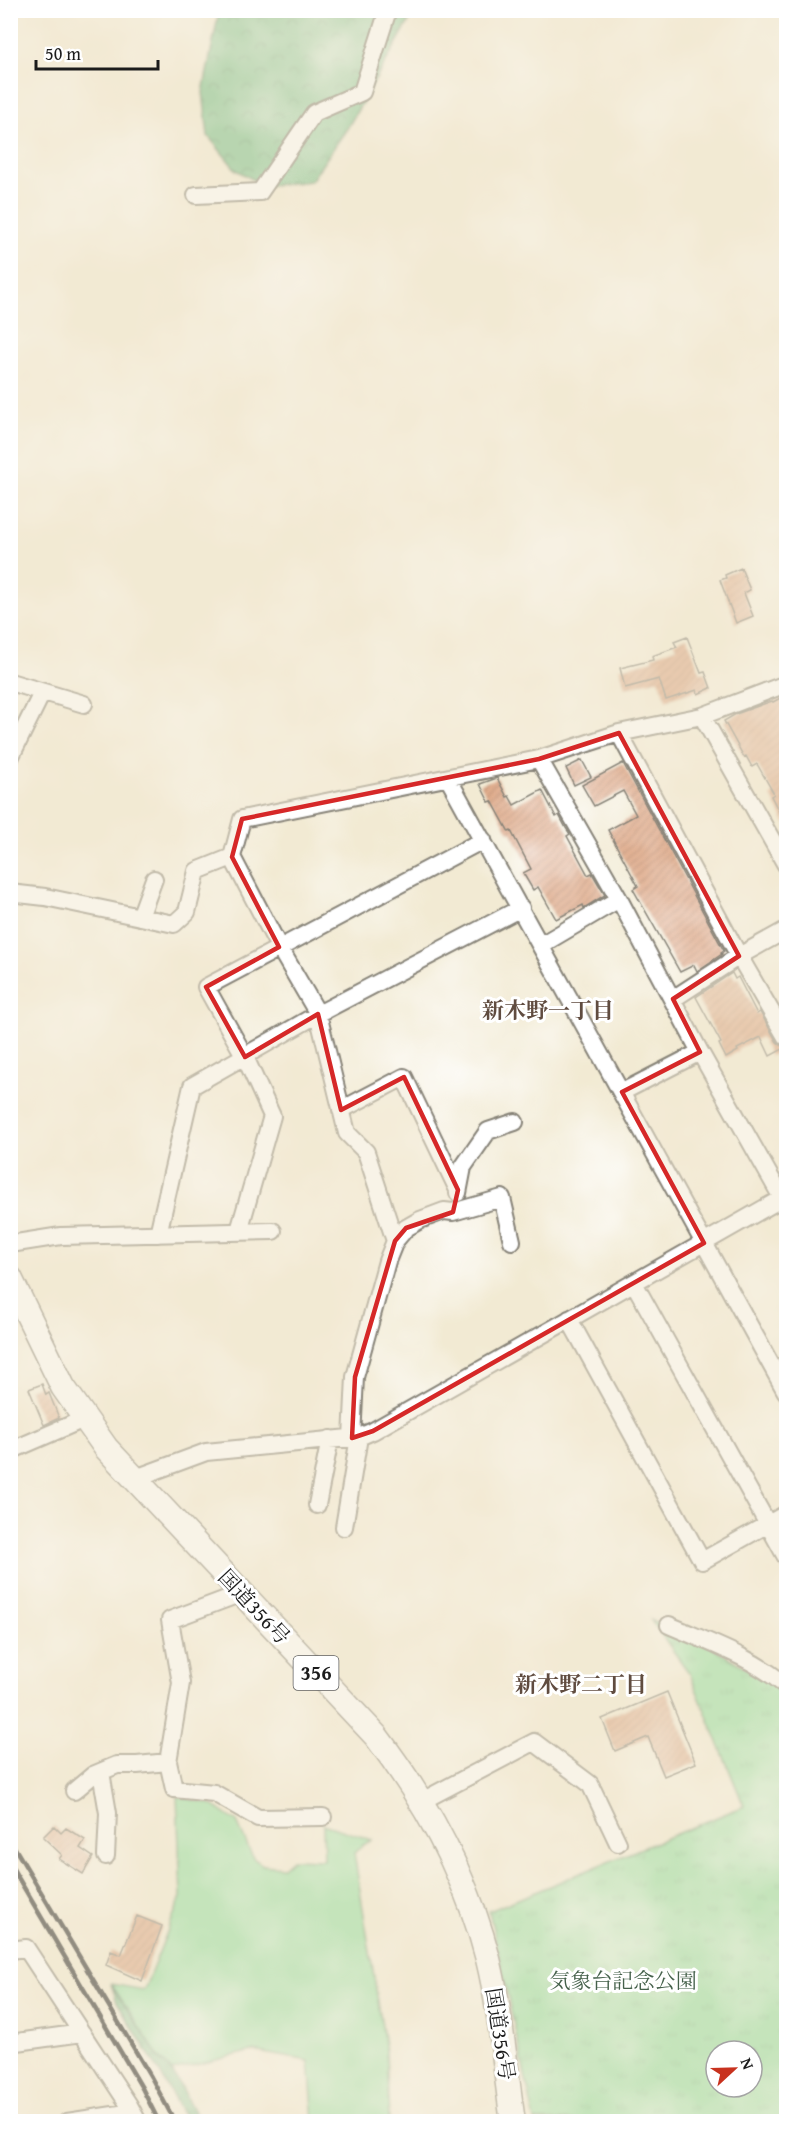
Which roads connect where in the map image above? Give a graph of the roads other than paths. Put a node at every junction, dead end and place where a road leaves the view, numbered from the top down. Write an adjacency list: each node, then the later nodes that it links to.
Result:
1 (388, 10): 2 (street)
2 (196, 195)
3 (10, 682): 5 (street)
4 (786, 685): 7 (street)
5 (42, 693): 6 (street); 9 (street)
6 (84, 704)
7 (702, 716): 8 (street); 14 (street)
8 (619, 733): 10 (street); 23 (street)
9 (10, 758)
10 (539, 759): 11 (street); 17 (street)
11 (448, 778): 12 (street); 13 (street)
12 (483, 840): 18 (street); 22 (street)
13 (232, 857): 19 (street); 22 (street)
14 (786, 866)
15 (154, 879): 19 (street)
16 (10, 893): 19 (street)
17 (619, 899): 21 (street); 24 (street)
18 (521, 908): 21 (street); 25 (street)
19 (140, 917)
20 (786, 930): 23 (street)
21 (541, 945): 29 (street)
22 (279, 947): 25 (street); 28 (street)
23 (739, 956): 24 (street); 26 (street)
24 (672, 999): 27 (street)
25 (318, 1014): 28 (street); 30 (street)
26 (786, 1037)
27 (700, 1052): 29 (street); 33 (street)
28 (245, 1057): 35 (street); 37 (street)
29 (622, 1092): 40 (street)
30 (341, 1110): 32 (street); 38 (street)
31 (515, 1122): 32 (street)
32 (458, 1190): 34 (street)
33 (785, 1199): 40 (street)
34 (453, 1212): 38 (street); 39 (street)
35 (239, 1231): 36 (street); 37 (street)
36 (273, 1231)
37 (158, 1234): 41 (street)
38 (395, 1241): 47 (street)
39 (512, 1241)
40 (704, 1243): 43 (street); 45 (street)
41 (10, 1244)
42 (10, 1278): 46 (highway, 国道356号 / 356)
43 (634, 1283): 44 (street); 53 (street)
44 (569, 1319): 47 (street); 53 (street)
45 (786, 1392)
46 (84, 1419): 49 (street); 50 (highway, 国道356号 / 356)
47 (355, 1437): 48 (street); 54 (street)
48 (330, 1439): 50 (street); 51 (street)
49 (10, 1450)
50 (133, 1479): 56 (highway, 国道356号 / 356)
51 (317, 1505)
52 (786, 1514): 53 (street)
53 (768, 1524): 55 (street)
54 (344, 1527)
55 (786, 1557)
56 (242, 1593): 59 (street); 62 (highway, 国道356号 / 356)
57 (669, 1625): 58 (street)
58 (786, 1686)
59 (168, 1762): 60 (street); 63 (street)
60 (101, 1772): 61 (street); 65 (street)
61 (74, 1791)
62 (422, 1801): 64 (street); 71 (highway, 国道356号 / 356)
63 (323, 1817)
64 (618, 1844)
65 (106, 1856)
66 (10, 1950): 67 (street)
67 (82, 2033): 68 (street); 69 (street)
68 (10, 2043)
69 (135, 2117): 70 (street)
70 (67, 2121)
71 (513, 2121)

